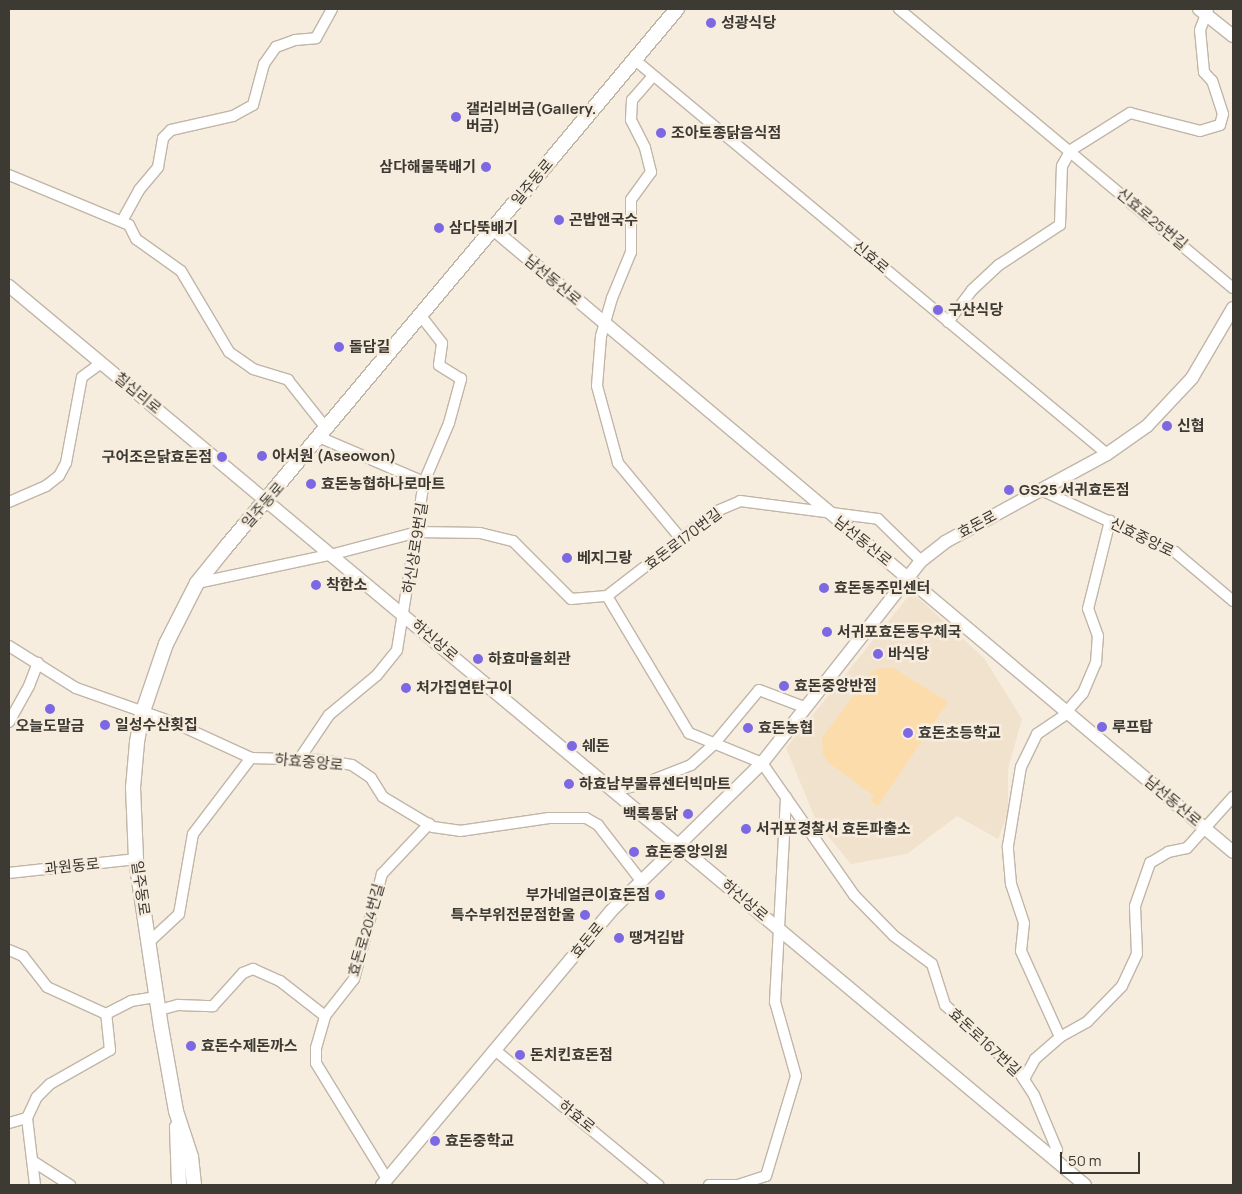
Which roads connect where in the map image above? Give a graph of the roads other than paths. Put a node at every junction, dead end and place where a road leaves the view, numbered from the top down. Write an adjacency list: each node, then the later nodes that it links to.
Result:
1 (332, 9): 10 (street)
2 (677, 9): 6 (main road, 일주동로)
3 (899, 9): 8 (street, 신효로25번길)
4 (1204, 10): 5 (street); 8 (street)
5 (1233, 36)
6 (635, 60): 7 (street, 신효로); 11 (main road, 일주동로)
7 (653, 76): 16 (street, 신효로); 17 (street)
8 (1070, 150): 13 (street, 신효로25번길); 16 (street)
9 (9, 176): 10 (street)
10 (122, 221): 19 (street)
11 (493, 229): 15 (main road, 일주동로); 17 (street, 남선동산로)
12 (9, 286): 18 (street, 칠십리로)
13 (1233, 288)
14 (1233, 308): 20 (street, 효돈로)
15 (420, 316): 19 (main road, 일주동로); 21 (street, 하신상로9번길)
16 (948, 322): 20 (street, 신효로)
17 (605, 323): 25 (street, 남선동산로); 28 (street)
18 (101, 363): 23 (street, 칠십리로); 24 (street)
19 (322, 432): 21 (street, 하신상로9번길); 23 (main road, 일주동로)
20 (1107, 454): 22 (street, 효돈로)
21 (424, 482): 27 (street, 하신상로9번길)
22 (1041, 490): 26 (street, 신효중앙로); 30 (street, 효돈로)
23 (268, 499): 29 (street, 하신상로); 32 (main road, 일주동로)
24 (9, 502)
25 (826, 511): 28 (street, 효돈로170번길); 30 (street, 효돈로170번길); 31 (street, 남선동산로)
26 (1110, 521): 34 (street, 신효중앙로); 39 (street)
27 (418, 532): 29 (street); 33 (street); 35 (street, 하신상로9번길)
28 (681, 539): 33 (street, 효돈로170번길)
29 (334, 554): 32 (street); 35 (street, 하신상로)
30 (921, 561): 31 (street, 효돈로)
31 (908, 577): 38 (street, 효돈로); 39 (street, 남선동산로)
32 (197, 583): 40 (main road, 일주동로)
33 (607, 596): 42 (street)
34 (1233, 601)
35 (405, 615): 44 (street, 하신상로); 46 (street, 하신상로)
36 (9, 646): 37 (street, 하효중앙로)
37 (38, 663): 40 (street, 하효중앙로); 41 (street)
38 (804, 707): 42 (street); 45 (street, 효돈로)
39 (1067, 711): 50 (street, 남선동산로); 62 (street)
40 (142, 714): 43 (street, 하효중앙로); 53 (main road, 일주동로)
41 (9, 722)
42 (714, 744): 45 (street); 46 (street)
43 (251, 758): 44 (street, 하효중앙로); 57 (street)
44 (300, 758): 49 (street, 하효중앙로)
45 (762, 763): 47 (street, 효돈로167번길); 51 (street, 효돈로)
46 (613, 791): 51 (street, 하신상로)
47 (786, 797): 56 (street); 64 (street, 효돈로167번길)
48 (1233, 797): 50 (street)
49 (429, 824): 55 (street, 하효중앙로); 61 (street, 효돈로204번길)
50 (1206, 829): 52 (street, 남선동산로); 62 (street)
51 (680, 845): 55 (street, 효돈로); 56 (street, 하신상로)
52 (1233, 852)
53 (136, 859): 54 (street, 과원동로); 57 (main road, 일주동로)
54 (9, 873)
55 (642, 882): 63 (street, 효돈로)
56 (779, 929): 69 (street, 하신상로); 72 (street)
57 (149, 942): 59 (main road, 일주동로)
58 (9, 950): 60 (street)
59 (158, 1004): 60 (street); 61 (street); 65 (main road, 일주동로)
60 (106, 1014): 66 (street)
61 (325, 1016): 71 (street, 효돈로204번길)
62 (1060, 1037): 64 (street)
63 (495, 1050): 71 (street, 효돈로); 78 (street, 하효로)
64 (1024, 1079): 69 (street, 효돈로167번길)
65 (176, 1111): 68 (main road, 일주동로); 75 (main road, 일주동로)
66 (27, 1118): 67 (street); 70 (street)
67 (9, 1123)
68 (190, 1157): 76 (main road, 일주동로); 77 (main road)
69 (1051, 1157): 80 (street, 하신상로)
70 (34, 1162): 73 (street); 74 (street)
71 (385, 1182)
72 (738, 1184): 79 (street)
73 (35, 1185)
74 (70, 1185)
75 (179, 1185)
76 (194, 1185)
77 (199, 1185)
78 (658, 1185)
79 (708, 1185)
80 (1085, 1185)

